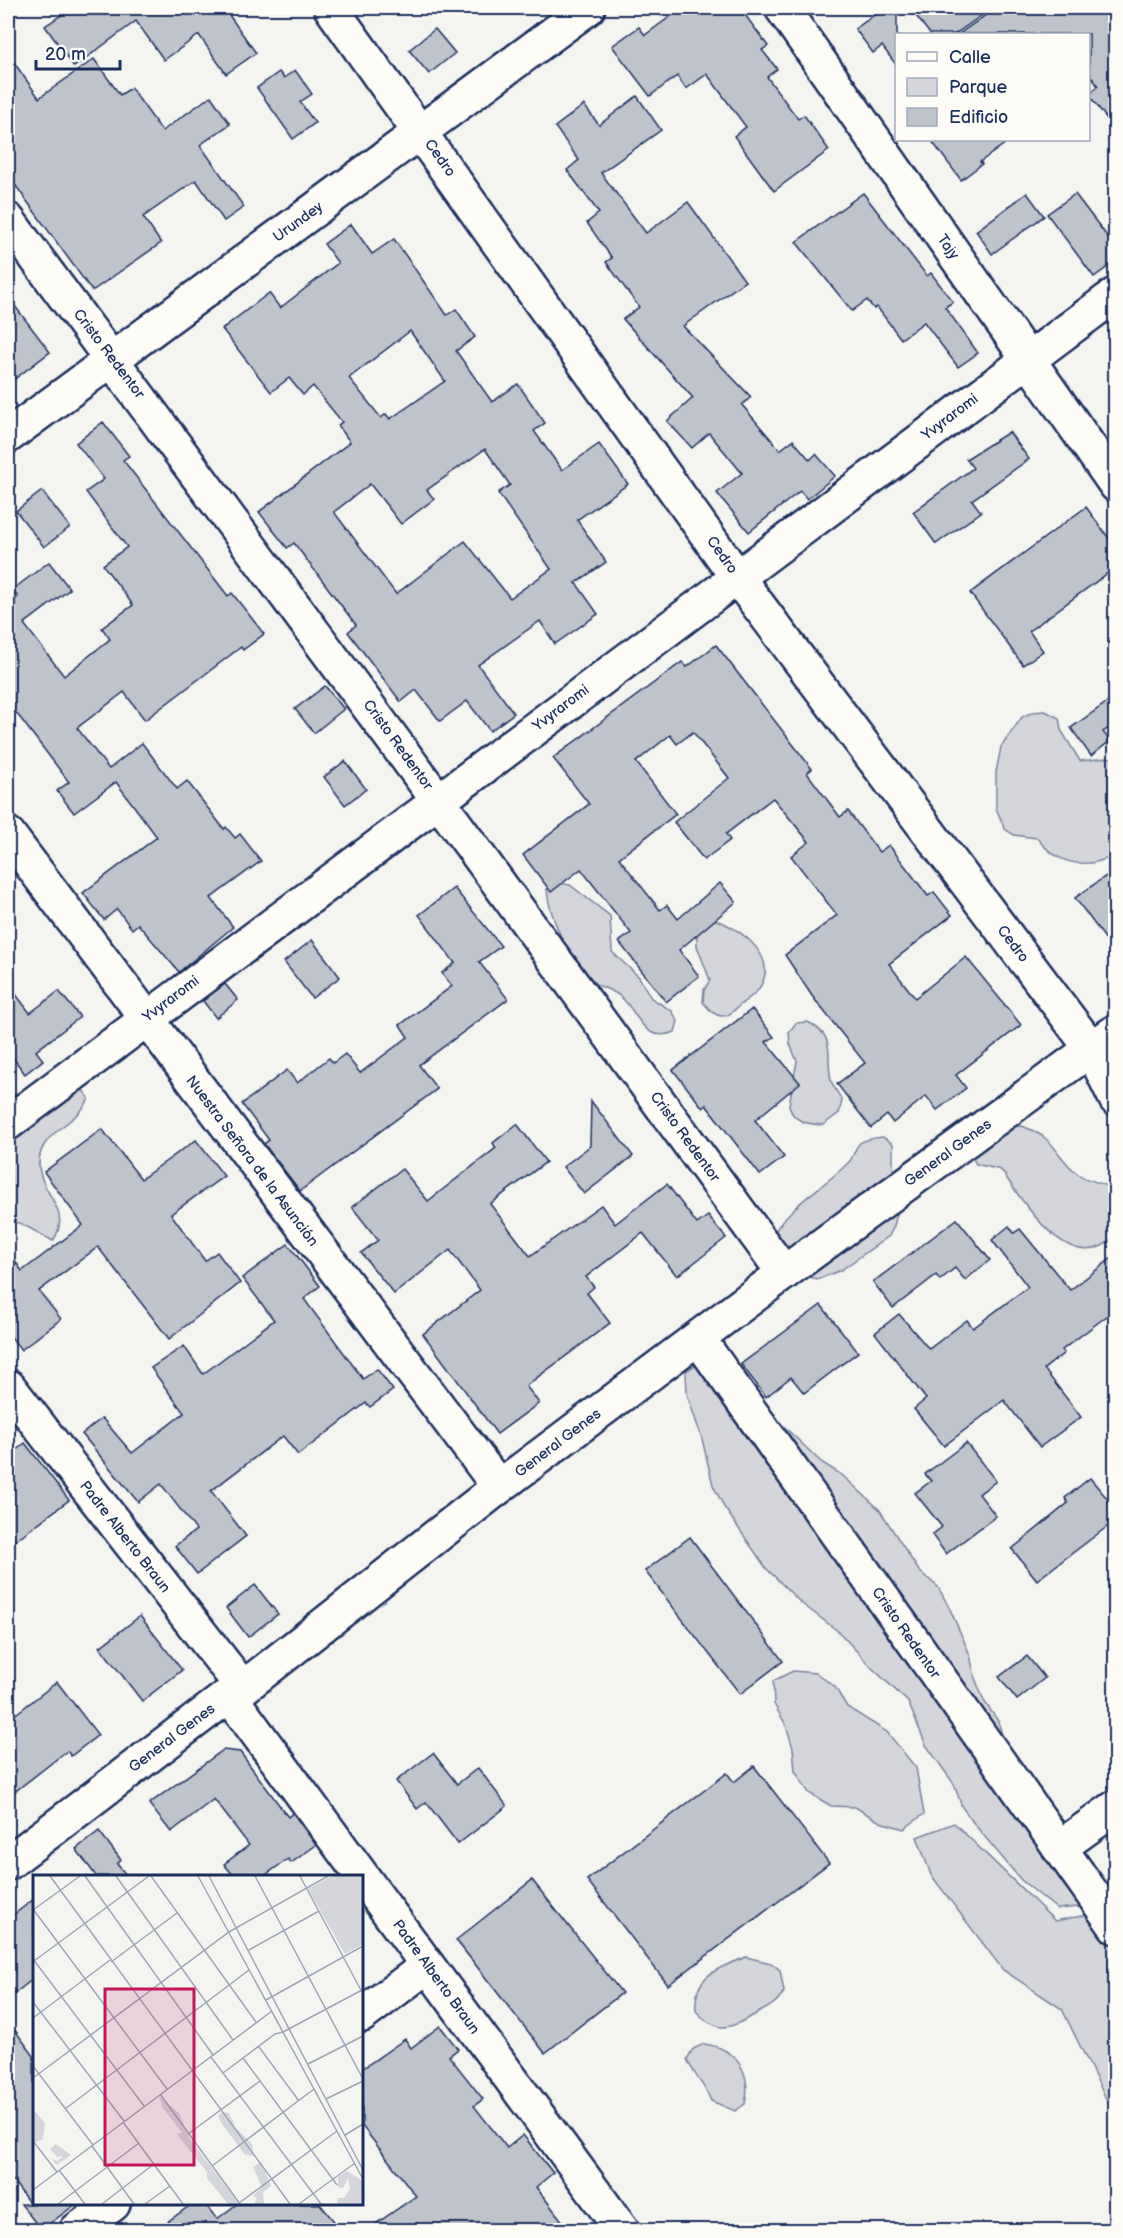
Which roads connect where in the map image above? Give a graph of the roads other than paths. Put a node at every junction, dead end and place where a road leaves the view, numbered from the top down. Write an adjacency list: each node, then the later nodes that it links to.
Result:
1 (331, 8): 4 (street, Cedro)
2 (588, 8): 4 (street, Urundey)
3 (782, 8): 8 (street, Tajy)
4 (421, 131): 7 (street, Urundey); 11 (street, Cedro)
5 (8, 220): 7 (street, Cristo Redentor)
6 (1116, 294): 8 (street, Yvyraromi)
7 (112, 358): 9 (street, Urundey); 12 (street, Cristo Redentor)
8 (1026, 360): 10 (street, Tajy); 11 (street, Yvyraromi)
9 (8, 436)
10 (1116, 485)
11 (737, 577): 12 (street, Yvyraromi); 15 (street, Cedro)
12 (437, 799): 14 (street, Yvyraromi); 18 (street, Cristo Redentor)
13 (8, 834): 14 (street, Nuestra Señora de la Asunción)
14 (144, 1019): 17 (street, Yvyraromi); 21 (street, Nuestra Señora de la Asunción)
15 (1103, 1039): 16 (street, Cedro); 18 (street, General Genes)
16 (1116, 1099)
17 (8, 1123)
18 (784, 1273): 19 (street, General Genes)
19 (699, 1338): 21 (street, General Genes); 24 (street, Cristo Redentor)
20 (8, 1386): 22 (street, Padre Alberto Braun)
21 (499, 1487): 22 (street, General Genes)
22 (236, 1691): 25 (street, General Genes); 27 (street, Padre Alberto Braun)
23 (1116, 1807): 24 (street)
24 (1059, 1848): 26 (street, Cristo Redentor)
25 (8, 1863)
26 (1116, 1927)
27 (427, 1966): 28 (street); 31 (street, Padre Alberto Braun)
28 (363, 2014)
29 (112, 2205): 30 (street)
30 (77, 2230)
31 (621, 2230)

